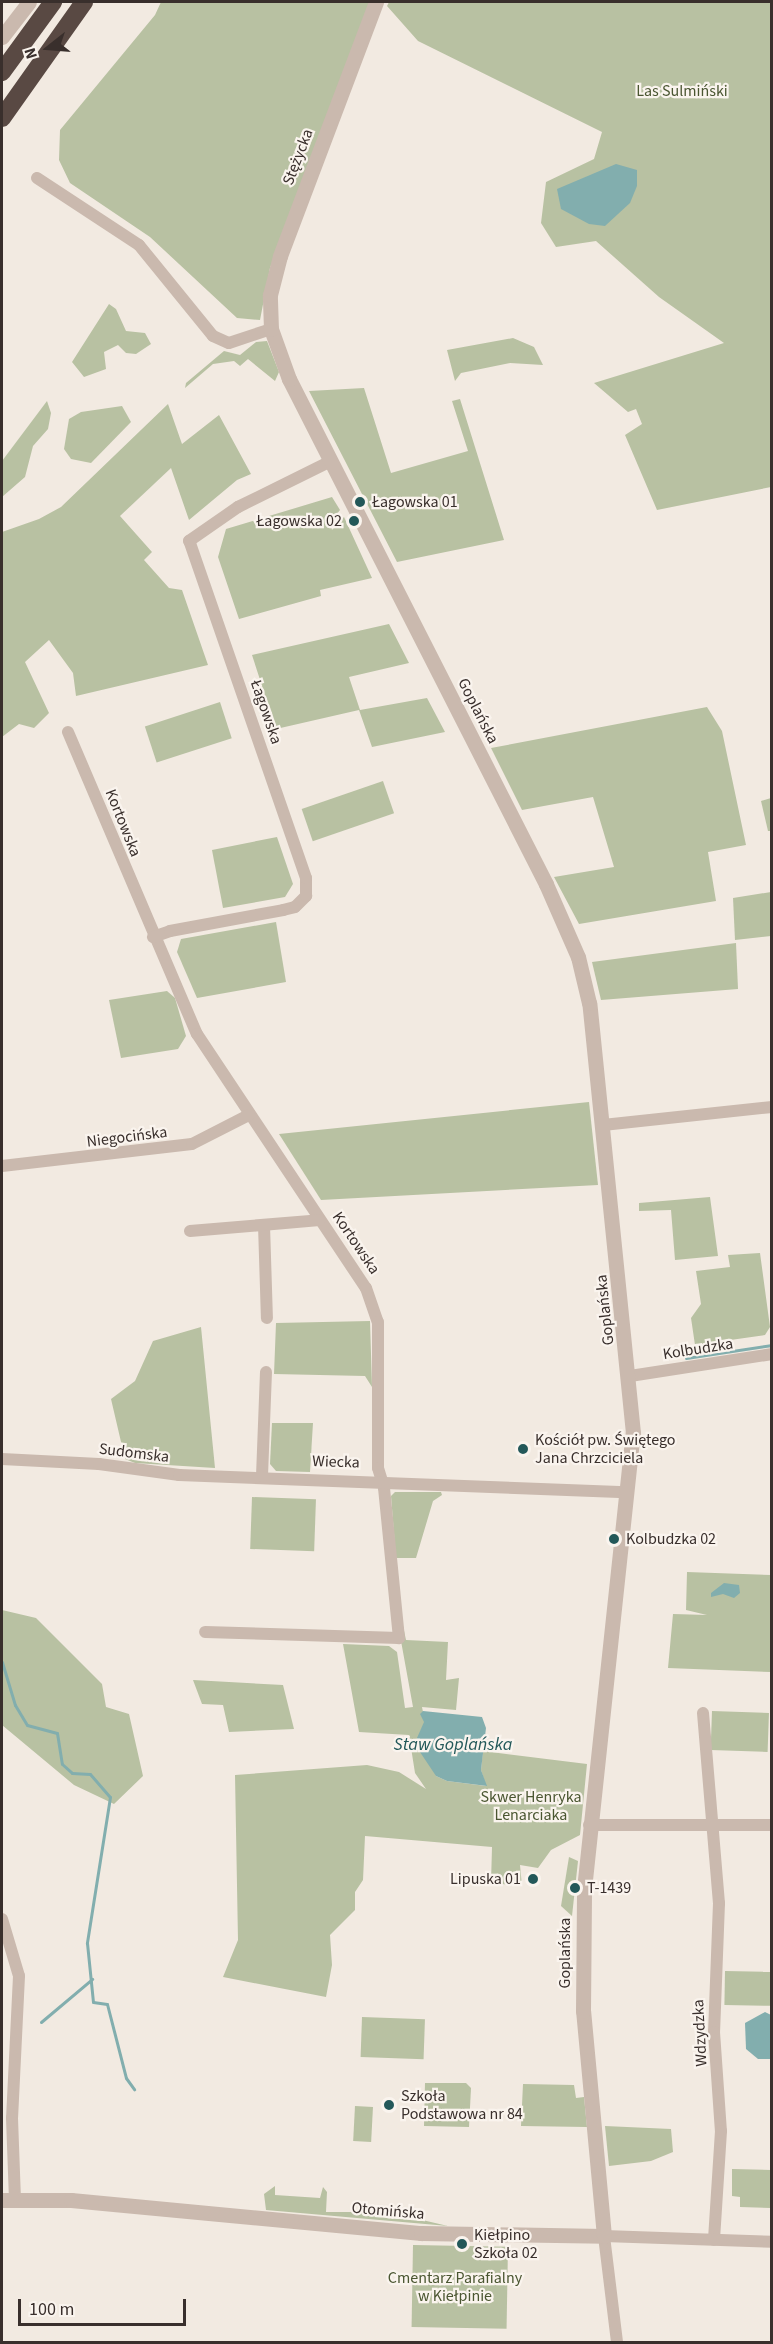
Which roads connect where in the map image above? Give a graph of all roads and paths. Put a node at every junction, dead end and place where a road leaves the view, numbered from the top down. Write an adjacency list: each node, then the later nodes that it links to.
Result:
1 (29, 2): 5 (street)
2 (53, 2): 6 (highway)
3 (84, 2): 7 (highway)
4 (376, 2): 9 (street, Stężycka)
5 (2, 38)
6 (2, 72)
7 (2, 118)
8 (37, 178): 9 (street)
9 (271, 329): 10 (street, Goplańska)
10 (331, 461): 12 (street, Łagowska); 15 (street, Goplańska)
11 (68, 732): 12 (street, Kortowska)
12 (153, 938): 14 (street, Kortowska)
13 (771, 1107): 15 (street)
14 (249, 1115): 16 (street, Niegocińska); 17 (street, Kortowska)
15 (603, 1125): 23 (street, Goplańska)
16 (2, 1166)
17 (320, 1220): 18 (street); 26 (street, Kortowska)
18 (264, 1225): 19 (street); 20 (street)
19 (190, 1231)
20 (267, 1318)
21 (771, 1354): 23 (street, Kolbudzka)
22 (266, 1372): 25 (street)
23 (630, 1377): 27 (street, Goplańska)
24 (2, 1460): 25 (street, Sudomska)
25 (262, 1476): 26 (street, Wiecka)
26 (382, 1481): 27 (street, Wiecka); 28 (street, Kortowska)
27 (626, 1492): 31 (street, Goplańska)
28 (205, 1632)
29 (703, 1713): 30 (street, Wdzydzka)
30 (711, 1824): 31 (street); 32 (street); 36 (street, Wdzydzka)
31 (589, 1825): 35 (street, Goplańska)
32 (771, 1825)
33 (2, 1919): 34 (street)
34 (8, 2200): 35 (street, Otomińska)
35 (604, 2236): 36 (street, Otomińska); 38 (street, Goplańska)
36 (714, 2240): 37 (street, Otomińska)
37 (771, 2241)
38 (617, 2343)

